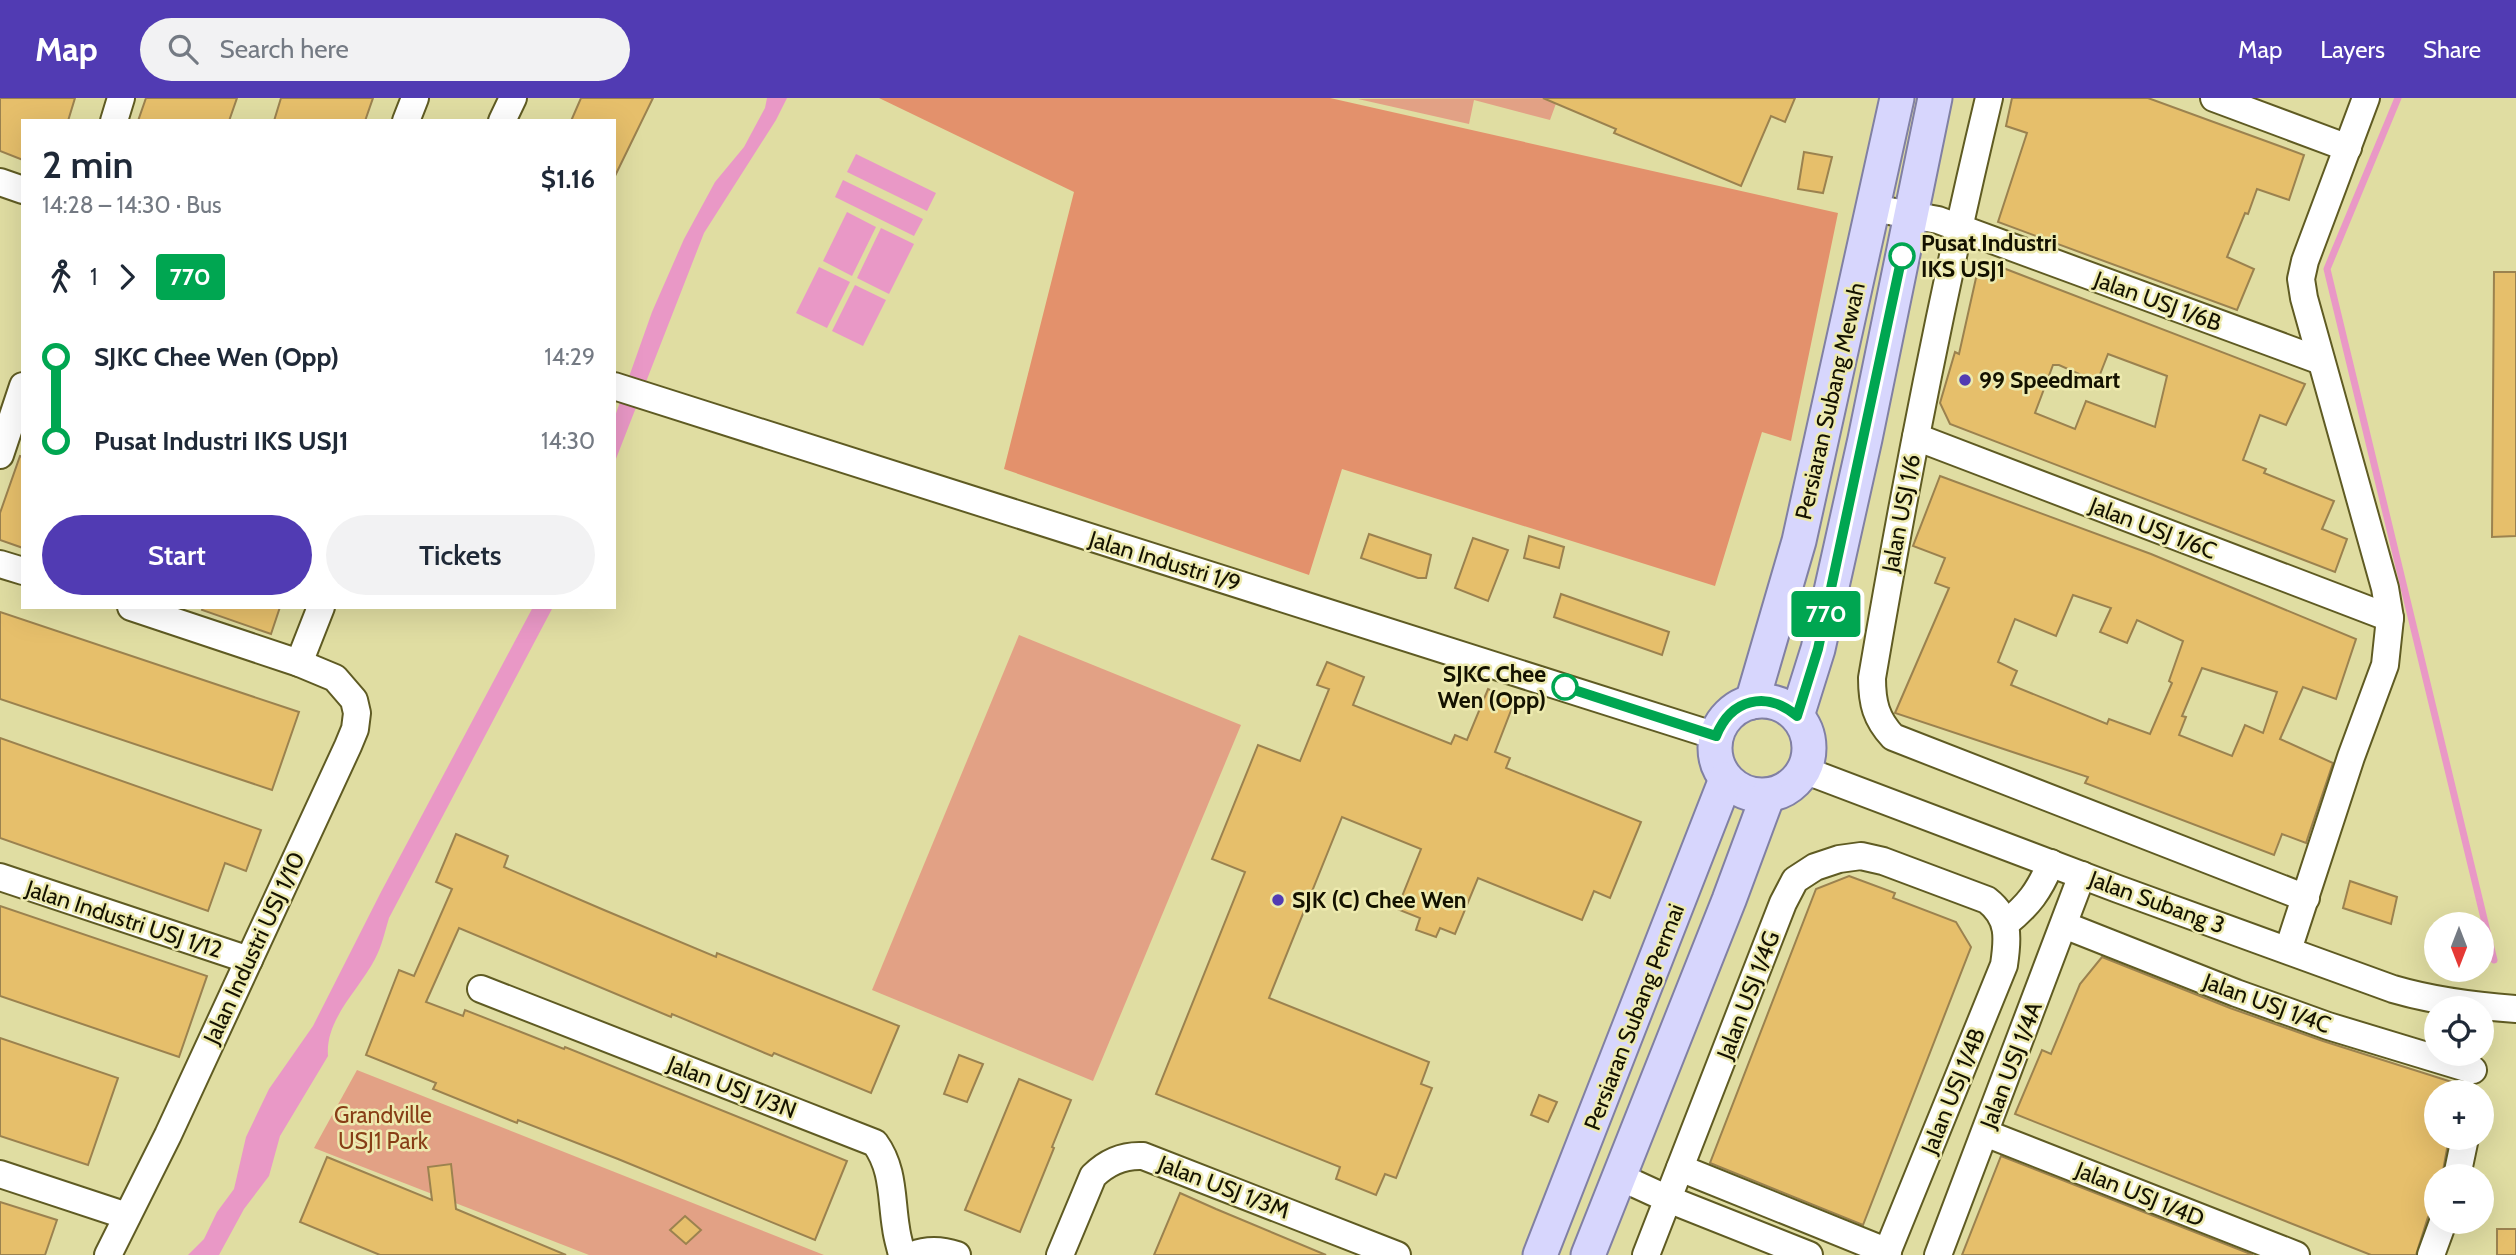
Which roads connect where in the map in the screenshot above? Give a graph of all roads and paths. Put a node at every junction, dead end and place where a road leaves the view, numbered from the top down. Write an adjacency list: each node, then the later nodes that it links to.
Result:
1 (121, 98): 9 (street)
2 (415, 98): 10 (street)
3 (513, 98): 11 (street)
4 (1896, 98): 15 (main road, Persiaran Subang Mewah)
5 (1935, 98): 16 (main road, Persiaran Subang Mewah)
6 (1989, 98): 17 (street, Jalan USJ 1/6)
7 (2214, 98): 12 (street)
8 (2366, 98): 12 (street)
9 (115, 119)
10 (407, 119)
11 (503, 119)
12 (2347, 148): 18 (street)
13 (0, 182): 14 (street)
14 (21, 189)
15 (1873, 208): 16 (street, Jalan USJ 1/6B); 30 (main road, Persiaran Subang Mewah)
16 (1912, 214): 17 (street, Jalan USJ 1/6B); 31 (main road, Persiaran Subang Mewah)
17 (1958, 228): 18 (street, Jalan USJ 1/6B); 22 (street, Jalan USJ 1/6)
18 (2321, 361): 28 (street)
19 (616, 387): 32 (street, Jalan Industri 1/9)
20 (21, 392): 21 (street)
21 (11, 424): 23 (street)
22 (1916, 437): 28 (street, Jalan USJ 1/6C); 39 (street, Jalan USJ 1/6)
23 (0, 455)
24 (0, 564): 25 (street)
25 (21, 570)
26 (137, 609): 29 (street, Jalan Industri USJ 1/10)
27 (320, 609): 29 (street)
28 (2390, 618): 39 (street)
29 (299, 663): 43 (street, Jalan Industri USJ 1/10)
30 (1752, 702): 31 (main road); 32 (main road)
31 (1797, 716): 33 (main road)
32 (1716, 736): 34 (main road)
33 (1804, 770): 35 (main road); 36 (street, Jalan Subang 3)
34 (1726, 779): 35 (main road); 63 (main road, Persiaran Subang Permai)
35 (1768, 795): 52 (main road, Persiaran Subang Permai)
36 (2051, 863): 37 (street, Jalan Subang 3); 40 (street)
37 (2082, 874): 41 (street, Jalan USJ 1/4A); 42 (street, Jalan Subang 3)
38 (0, 877): 43 (street, Jalan Industri USJ 1/12)
39 (2306, 898): 42 (street)
40 (2005, 924): 50 (street, Jalan USJ 1/4G); 56 (street, Jalan USJ 1/4B)
41 (2064, 925): 48 (street, Jalan USJ 1/4C); 49 (street, Jalan USJ 1/4A)
42 (2288, 950): 45 (street, Jalan Subang 3)
43 (249, 960): 54 (street, Jalan Industri USJ 1/10)
44 (481, 989): 58 (street, Jalan USJ 1/3N)
45 (2424, 997)
46 (2494, 1008): 47 (street, Jalan Subang 3)
47 (2516, 1009)
48 (2473, 1072)
49 (1985, 1133): 67 (street, Jalan USJ 1/4A); 68 (street, Jalan USJ 1/4D)
50 (1680, 1168): 53 (street, Jalan USJ 1/4G); 56 (street)
51 (0, 1174): 54 (street)
52 (1620, 1177): 53 (street); 64 (main road, Persiaran Subang Permai)
53 (1668, 1199): 65 (street, Jalan USJ 1/4G); 66 (street)
54 (127, 1216): 57 (street, Jalan Industri USJ 1/10)
55 (2439, 1234): 69 (street)
56 (1887, 1253)
57 (108, 1255)
58 (902, 1255)
59 (913, 1255): 60 (street)
60 (957, 1255)
61 (1060, 1255): 62 (street, Jalan USJ 1/3M)
62 (1397, 1255)
63 (1540, 1255)
64 (1588, 1255)
65 (1647, 1255)
66 (1810, 1255)
67 (1938, 1255)
68 (2296, 1255)
69 (2431, 1255)

